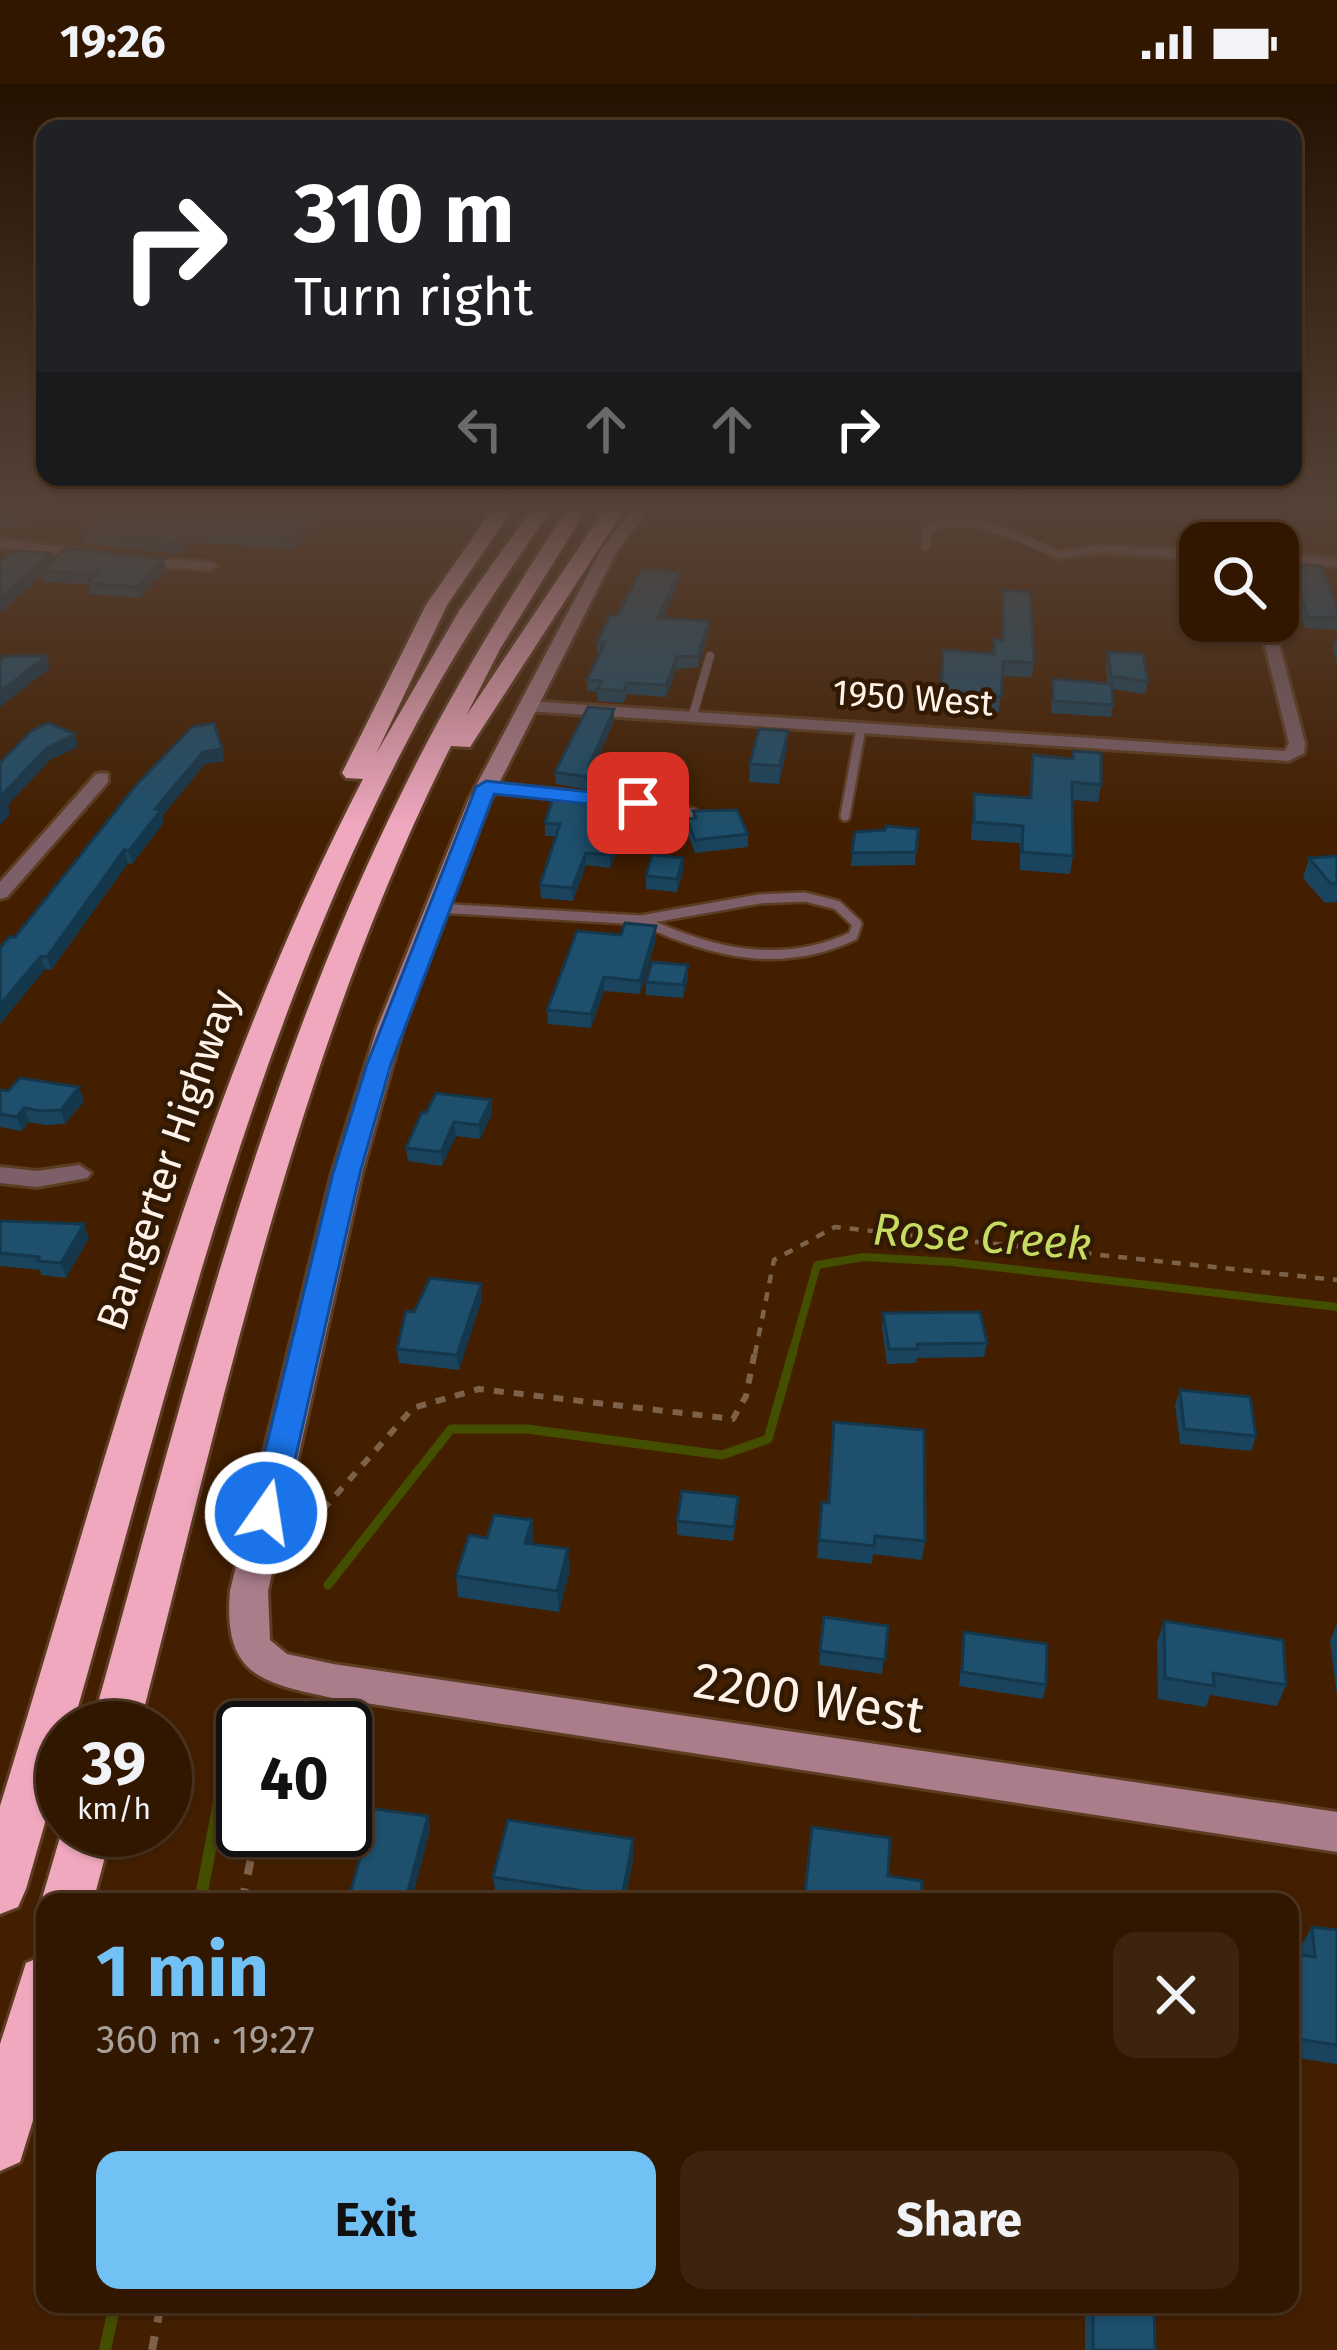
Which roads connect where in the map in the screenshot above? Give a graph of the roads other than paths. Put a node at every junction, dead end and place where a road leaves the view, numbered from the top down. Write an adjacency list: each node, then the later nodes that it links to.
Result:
1 (429, 616): 21 (highway)
2 (473, 616): 21 (highway, Bangerter Highway)
3 (508, 616): 17 (highway)
4 (545, 616): 17 (highway)
5 (574, 616): 8 (street)
6 (1271, 642): 10 (street, 1950 West)
7 (710, 656): 9 (lane)
8 (527, 706): 9 (street, 1950 West); 12 (street)
9 (692, 718): 10 (street, 1950 West)
10 (861, 728): 16 (lane)
11 (102, 778): 18 (street)
12 (486, 787): 13 (lane); 19 (street)
13 (584, 797)
14 (604, 799): 15 (lane)
15 (693, 813)
16 (845, 815)
17 (373, 890): 24 (highway)
18 (0, 893)
19 (436, 908): 20 (lane); 25 (street, 2200 West)
20 (641, 920): 20 (lane)
21 (300, 948): 27 (highway, Bangerter Highway)
22 (79, 1173): 23 (street)
23 (0, 1175)
24 (122, 1701)
25 (1337, 1832)
26 (80, 1857): 28 (highway)
27 (0, 1889)
28 (70, 1893)
29 (36, 2014): 30 (highway)
30 (0, 2142)

